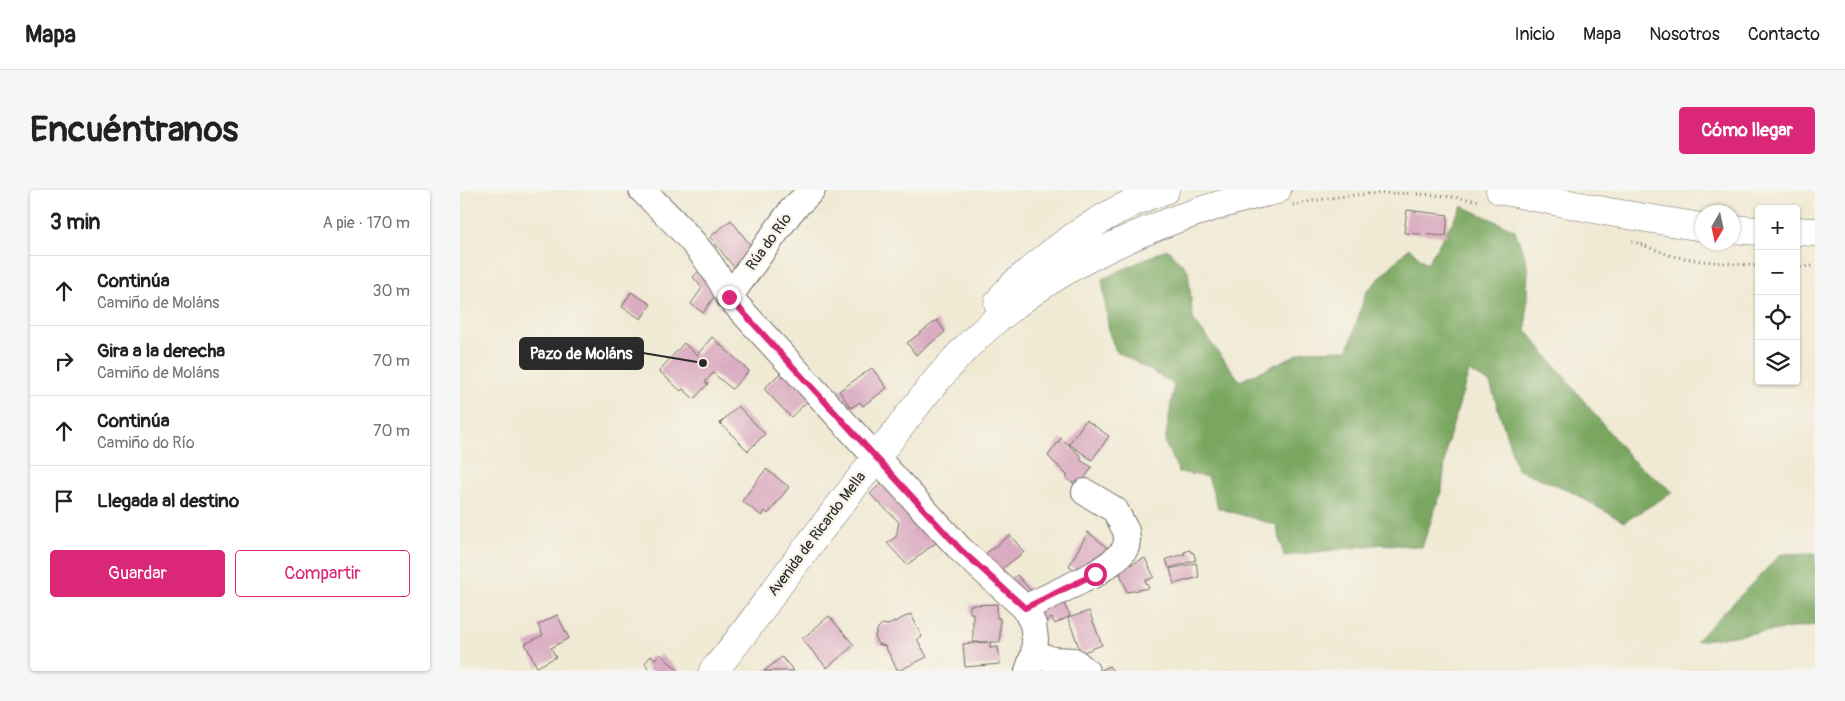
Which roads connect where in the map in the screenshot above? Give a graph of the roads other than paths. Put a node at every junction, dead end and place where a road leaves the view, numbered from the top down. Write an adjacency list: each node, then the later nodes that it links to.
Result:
1 (642, 190): 12 (street)
2 (812, 190): 12 (street, Rúa do Río)
3 (1162, 190): 6 (main road); 13 (main road)
4 (1507, 194): 7 (main road)
5 (1268, 196): 6 (main road, Avenida de Ricardo Mella)
6 (1172, 220): 13 (main road, Avenida de Ricardo Mella)
7 (1695, 226)
8 (1740, 230): 9 (main road)
9 (1755, 231)
10 (1800, 231): 11 (main road)
11 (1815, 232)
12 (729, 297): 14 (street)
13 (978, 336): 14 (main road, Avenida de Ricardo Mella)
14 (876, 458): 16 (street); 18 (main road, Avenida de Ricardo Mella)
15 (1085, 492): 16 (street)
16 (1025, 608): 17 (street)
17 (1031, 662): 19 (street)
18 (713, 671)
19 (1086, 671)

